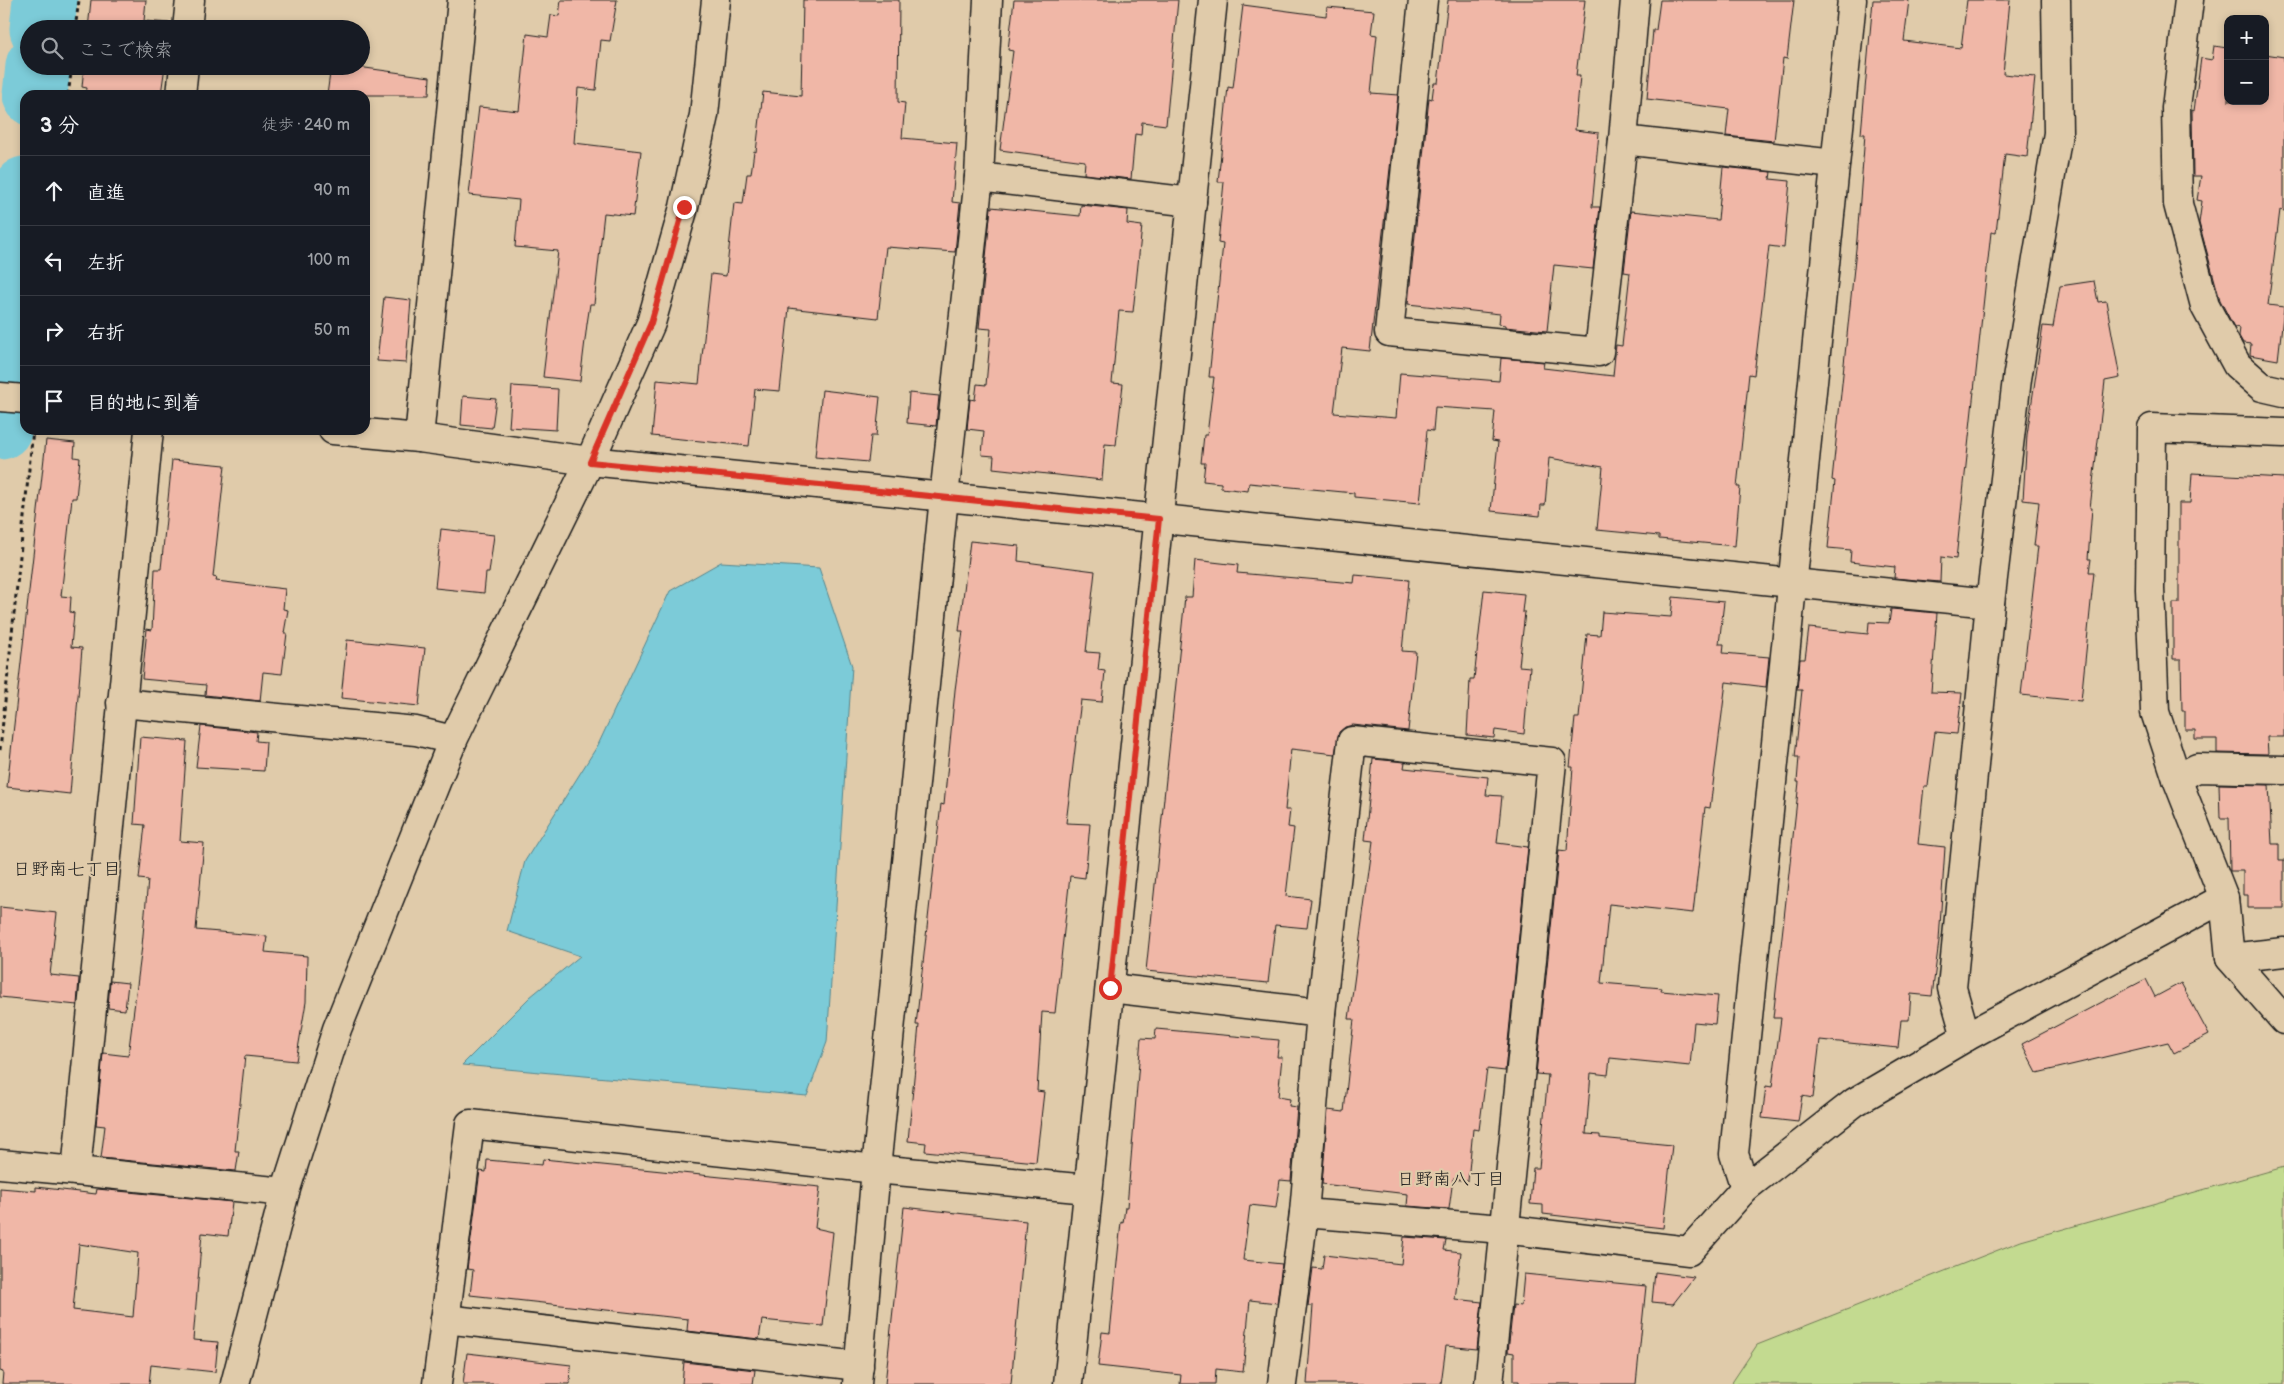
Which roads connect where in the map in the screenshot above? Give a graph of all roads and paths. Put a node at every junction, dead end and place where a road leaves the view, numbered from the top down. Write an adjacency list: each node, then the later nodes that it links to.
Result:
1 (78, 0): 12 (path)
2 (190, 0): 13 (street)
3 (462, 0): 29 (street)
4 (716, 0): 30 (street)
5 (988, 0): 20 (street)
6 (1213, 0): 21 (street)
7 (1423, 0): 18 (street)
8 (1635, 0): 18 (street)
9 (1852, 0): 19 (street)
10 (2056, 0): 34 (street)
11 (2189, 0): 22 (street)
12 (77, 20)
13 (188, 20)
14 (71, 75): 16 (path)
15 (183, 75): 17 (street)
16 (69, 90)
17 (182, 90)
18 (1623, 140): 19 (street)
19 (1835, 164): 33 (street)
20 (979, 178): 21 (street); 31 (street)
21 (1192, 202): 32 (street)
22 (2284, 392)
23 (0, 397): 24 (street)
24 (20, 399)
25 (370, 433): 29 (street)
26 (2284, 433): 39 (street)
27 (32, 435): 37 (path)
28 (148, 435): 35 (street)
29 (419, 438): 30 (street)
30 (590, 462): 31 (street); 36 (street)
31 (944, 497): 32 (street); 48 (street)
32 (1159, 519): 33 (street); 43 (street)
33 (1791, 583): 34 (street); 50 (street)
34 (1990, 603): 46 (street)
35 (121, 703): 36 (street); 49 (street)
36 (452, 740): 52 (street)
37 (0, 750)
38 (2284, 770): 39 (street)
39 (2177, 779): 40 (street)
40 (2224, 898): 42 (street); 46 (street)
41 (2284, 952): 42 (street)
42 (2230, 958): 45 (street)
43 (1110, 988): 44 (street); 51 (street)
44 (1321, 1013): 53 (street); 54 (street)
45 (2284, 1020)
46 (1966, 1037): 50 (street)
47 (0, 1164): 49 (street)
48 (876, 1169): 51 (street); 55 (street); 56 (street)
49 (76, 1171): 52 (street)
50 (1745, 1188): 54 (street)
51 (1088, 1190): 59 (street)
52 (285, 1192): 57 (street)
53 (1304, 1213): 54 (street); 60 (street)
54 (1503, 1229): 61 (street)
55 (445, 1319): 56 (street); 58 (street)
56 (858, 1375)
57 (234, 1384)
58 (436, 1384)
59 (1068, 1384)
60 (1282, 1384)
61 (1489, 1384)

